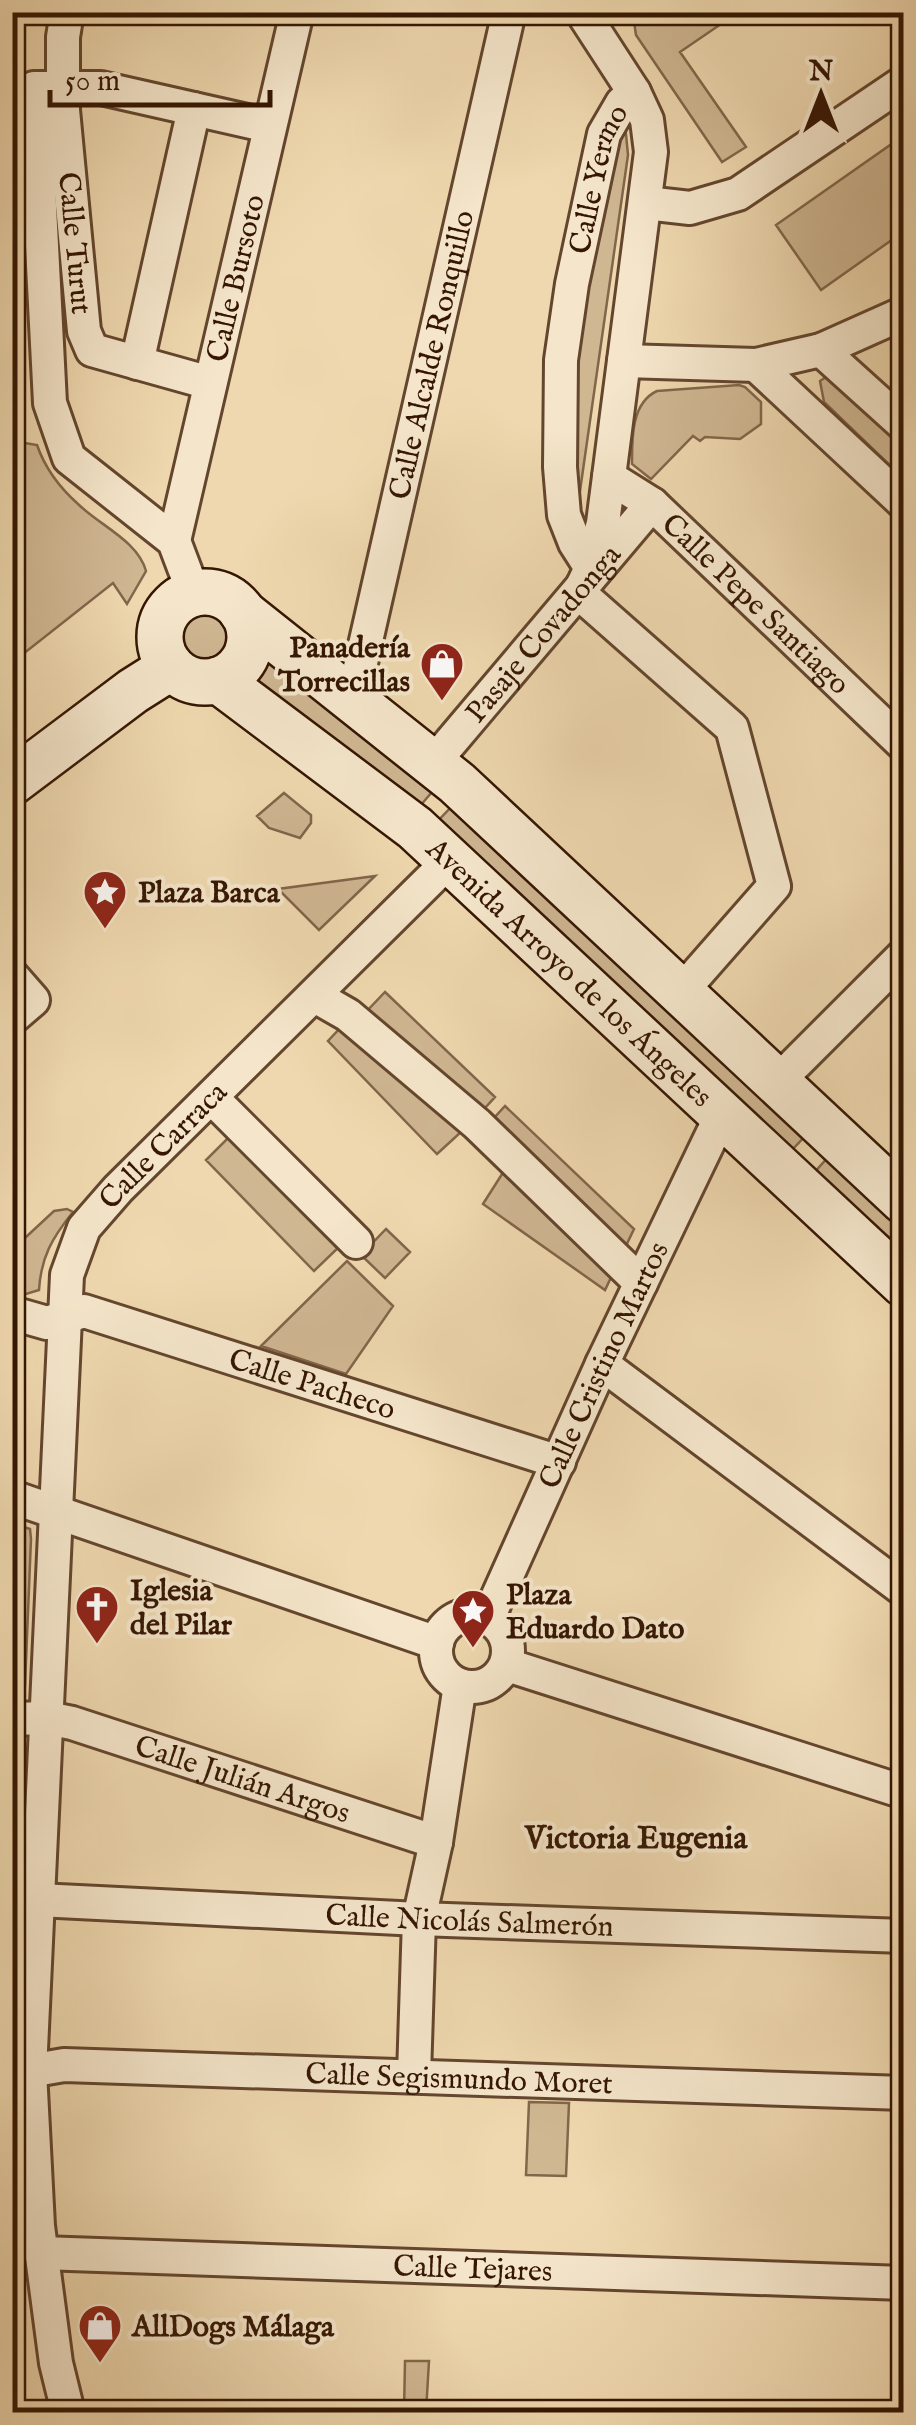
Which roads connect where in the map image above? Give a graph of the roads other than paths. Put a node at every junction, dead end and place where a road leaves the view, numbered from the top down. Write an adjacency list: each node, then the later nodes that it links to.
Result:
1 (68, 12): 6 (street, Calle Turut)
2 (297, 12): 9 (street, Calle Bursoto)
3 (509, 12): 27 (street, Calle Alcalde Ronquillo)
4 (582, 12): 7 (street)
5 (904, 82): 10 (street)
6 (49, 87): 8 (street); 14 (street, Calle Turut); 21 (street, Calle Turut)
7 (634, 92): 10 (street, Calle Yermo); 22 (street, Calle Yermo)
8 (194, 109): 9 (street); 14 (street)
9 (269, 126): 16 (street, Calle Bursoto)
10 (646, 203): 13 (street, Calle Yermo)
11 (904, 313): 12 (street)
12 (821, 350): 15 (street); 17 (street)
13 (624, 361): 15 (street); 18 (street, Calle Yermo)
14 (136, 363): 16 (street, Calle Turut)
15 (756, 365): 19 (street)
16 (210, 383): 21 (street, Calle Bursoto)
17 (904, 426)
18 (609, 477): 20 (street, Calle Pepe Santiago); 22 (street, Calle Yermo)
19 (904, 503)
20 (652, 504): 22 (street, Pasaje Covadonga); 28 (street, Calle Pepe Santiago)
21 (174, 542): 23 (street)
22 (585, 580): 29 (street, Pasaje Covadonga); 34 (street)
23 (194, 594): 24 (main road); 25 (main road)
24 (242, 612): 26 (main road); 27 (main road, Avenida Arroyo de los Ángeles)
25 (171, 667): 26 (main road); 30 (main road)
26 (218, 680): 31 (main road, Avenida Arroyo de los Ángeles)
27 (353, 698): 29 (main road, Avenida Arroyo de los Ángeles)
28 (904, 745)
29 (433, 763): 34 (main road, Avenida Arroyo de los Ángeles)
30 (12, 782)
31 (449, 862): 35 (street, Calle Carraca); 39 (main road, Avenida Arroyo de los Ángeles)
32 (904, 955): 37 (street)
33 (12, 976): 36 (street)
34 (680, 992): 37 (main road, Avenida Arroyo de los Ángeles)
35 (315, 996): 38 (street, Calle Carraca); 42 (street)
36 (12, 1018)
37 (776, 1083): 40 (main road, Avenida Arroyo de los Ángeles)
38 (212, 1098): 41 (street); 45 (street, Calle Carraca)
39 (722, 1114): 42 (street, Calle Cristino Martos); 43 (main road, Avenida Arroyo de los Ángeles)
40 (904, 1201)
41 (356, 1242)
42 (641, 1283): 46 (street, Calle Cristino Martos)
43 (904, 1284)
44 (12, 1313): 45 (street, Calle Pacheco)
45 (66, 1316): 47 (street, Calle Pacheco); 49 (street, Calle Carraca)
46 (602, 1364): 47 (street, Calle Cristino Martos); 50 (street)
47 (560, 1462): 51 (street, Calle Cristino Martos)
48 (12, 1496): 49 (street)
49 (56, 1512): 52 (street); 55 (street, Calle Carraca)
50 (904, 1590)
51 (488, 1618): 52 (street); 53 (street)
52 (437, 1642): 54 (street)
53 (507, 1665): 54 (street); 57 (street)
54 (460, 1685): 58 (street)
55 (47, 1718): 56 (street, Calle Julián Argos); 58 (street, Calle Julián Argos); 59 (street, Calle Carraca)
56 (12, 1719)
57 (904, 1792)
58 (436, 1842): 60 (street)
59 (38, 1900): 60 (street, Calle Nicolás Salmerón); 62 (street, Calle Carraca)
60 (419, 1919): 61 (street, Calle Nicolás Salmerón); 63 (street)
61 (904, 1936)
62 (21, 2072): 63 (street, Calle Segismundo Moret); 65 (street, Calle Carraca)
63 (414, 2075): 64 (street, Calle Segismundo Moret)
64 (904, 2093)
65 (41, 2253): 66 (street, Calle Tejares); 67 (street, Calle Carraca)
66 (904, 2282)
67 (68, 2412)

